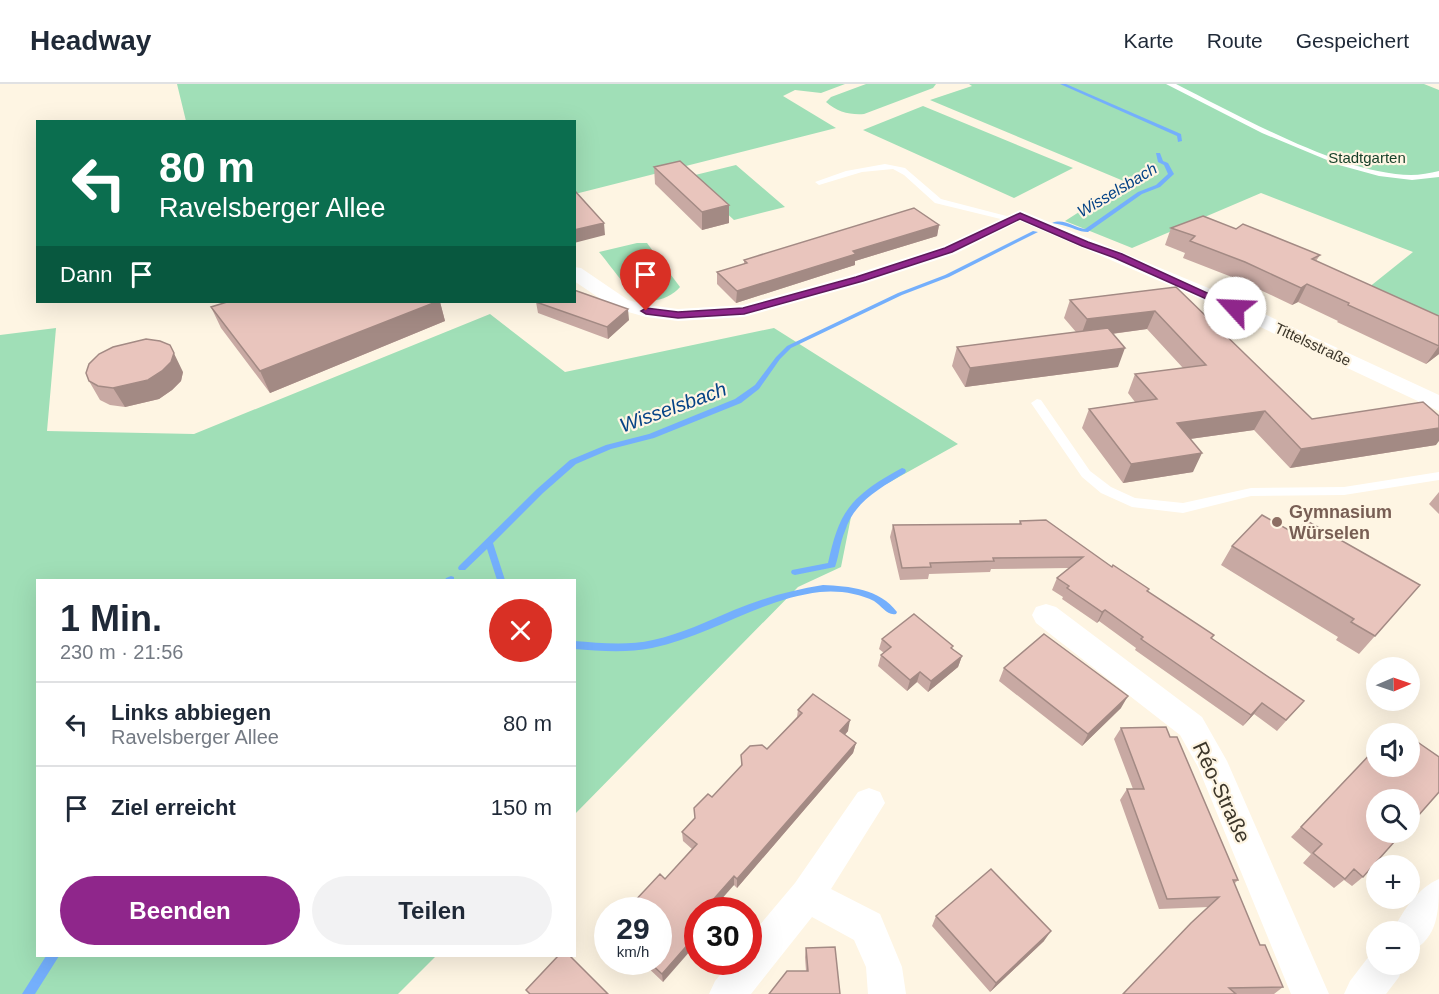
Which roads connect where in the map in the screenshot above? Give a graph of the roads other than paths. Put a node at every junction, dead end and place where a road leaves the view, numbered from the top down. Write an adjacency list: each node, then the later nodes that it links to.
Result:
1 (1170, 84): 2 (lane)
2 (1439, 174)
3 (819, 182): 4 (lane)
4 (1017, 217): 5 (street); 7 (street, Tittelsstraße)
5 (576, 273)
6 (1037, 403): 8 (lane)
7 (1439, 404)
8 (1439, 476)
9 (1046, 615): 17 (street, Réo-Straße)
10 (869, 803): 11 (street)
11 (807, 895): 15 (street); 16 (street)
12 (1439, 896): 13 (street)
13 (1420, 921)
14 (1378, 975): 18 (street)
15 (728, 994)
16 (887, 994)
17 (1310, 994)
18 (1363, 994)

